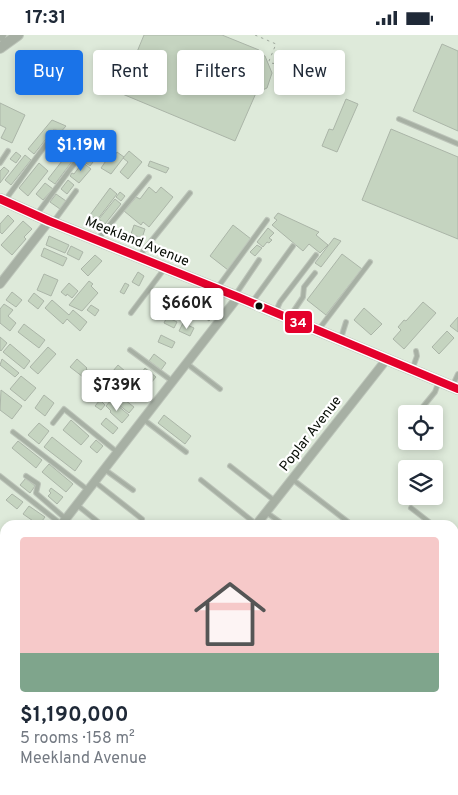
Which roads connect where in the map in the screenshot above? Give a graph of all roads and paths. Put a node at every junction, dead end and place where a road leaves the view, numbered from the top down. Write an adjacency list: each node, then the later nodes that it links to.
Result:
1 (18, 35): 3 (street)
2 (255, 35): 4 (path)
3 (0, 48)
4 (274, 63)
5 (399, 119): 8 (lane)
6 (55, 132): 14 (lane)
7 (94, 137): 15 (lane)
8 (458, 144)
9 (8, 151): 10 (lane)
10 (0, 163)
11 (149, 177): 18 (lane)
12 (76, 191): 17 (lane)
13 (190, 193): 21 (lane)
14 (2, 200): 15 (street, Meekland Avenue)
15 (36, 215): 17 (street, Meekland Avenue)
16 (267, 220): 27 (lane)
17 (51, 222): 18 (street, Meekland Avenue); 26 (street)
18 (98, 240): 21 (street, Meekland Avenue)
19 (293, 246): 29 (lane)
20 (316, 255): 31 (lane)
21 (139, 257): 24 (street, Meekland Avenue)
22 (260, 260): 28 (lane)
23 (370, 262): 34 (lane)
24 (165, 268): 27 (street, Meekland Avenue); 30 (lane)
25 (315, 273): 32 (lane)
26 (0, 284)
27 (217, 289): 28 (street, Meekland Avenue)
28 (236, 297): 29 (street, Meekland Avenue); 39 (street)
29 (252, 303): 31 (street, Meekland Avenue)
30 (131, 313)
31 (275, 313): 32 (street, Meekland Avenue)
32 (288, 319): 34 (street, Meekland Avenue)
33 (346, 323): 35 (lane)
34 (318, 331): 35 (street, Meekland Avenue)
35 (340, 340): 38 (street, Meekland Avenue)
36 (130, 350): 42 (lane)
37 (416, 351): 40 (lane)
38 (386, 360): 40 (street, Meekland Avenue); 56 (street, Poplar Avenue)
39 (186, 363): 42 (street); 45 (lane)
40 (411, 370): 43 (street, Meekland Avenue)
41 (458, 374): 44 (lane)
42 (172, 381): 47 (street)
43 (439, 381): 44 (street, Meekland Avenue); 46 (lane)
44 (455, 388)
45 (220, 389)
46 (424, 405)
47 (143, 419): 50 (street); 51 (lane)
48 (54, 423): 50 (lane)
49 (13, 432): 59 (lane)
50 (117, 452): 53 (street)
51 (186, 452)
52 (230, 465): 61 (lane)
53 (104, 469): 58 (street); 60 (lane)
54 (0, 476): 66 (lane)
55 (26, 476): 67 (lane)
56 (292, 479): 61 (street, Poplar Avenue); 73 (lane)
57 (201, 480): 70 (lane)
58 (95, 482): 59 (street); 65 (lane)
59 (88, 490): 62 (street)
60 (133, 490)
61 (275, 501): 64 (street, Poplar Avenue)
62 (77, 505): 68 (street); 69 (lane)
63 (411, 508): 74 (lane)
64 (266, 512): 71 (street, Poplar Avenue); 72 (lane)
65 (142, 519)
66 (59, 520)
67 (60, 520)
68 (65, 520)
69 (96, 520)
70 (250, 520)
71 (260, 520)
72 (277, 520)
73 (345, 520)
74 (427, 520)

